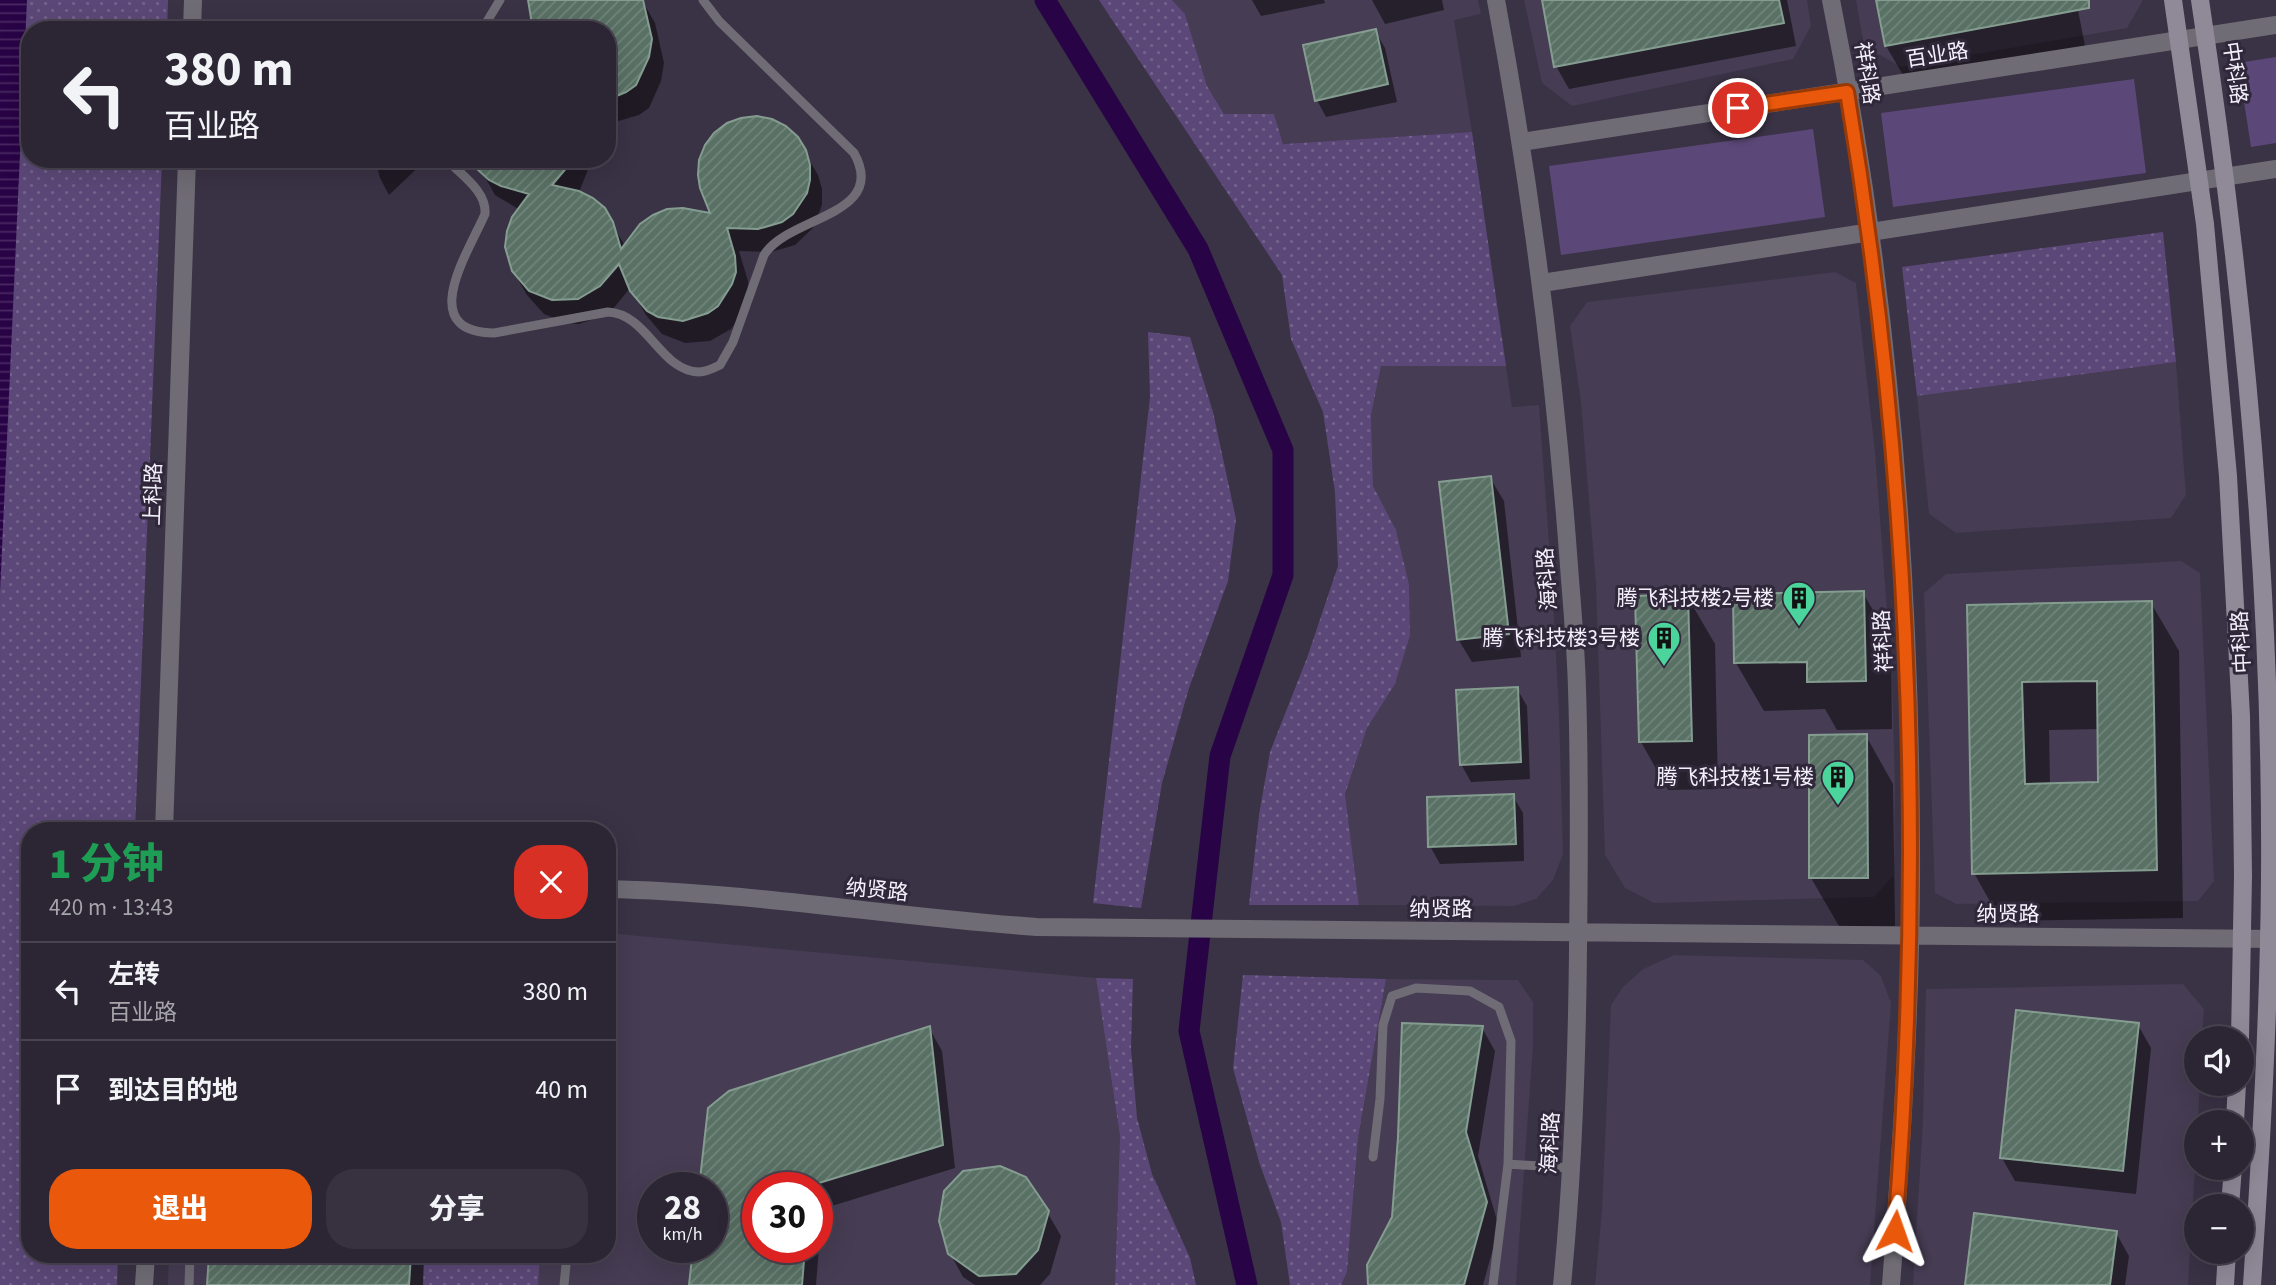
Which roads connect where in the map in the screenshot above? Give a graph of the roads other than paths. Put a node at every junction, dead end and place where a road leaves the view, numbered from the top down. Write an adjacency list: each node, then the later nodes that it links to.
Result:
1 (193, 0): 8 (street)
2 (500, 0): 9 (lane)
3 (703, 0): 16 (lane)
4 (1496, 0): 14 (street, 海科路)
5 (1830, 0): 13 (street, 祥科路)
6 (2173, 0): 12 (street, 中科路)
7 (2200, 0): 11 (street, 中科路)
8 (192, 21)
9 (486, 21)
10 (2276, 25): 11 (street, 百业路)
11 (2206, 36): 12 (street, 百业路); 18 (street, 中科路)
12 (2179, 40): 13 (street, 百业路); 19 (street, 中科路)
13 (1847, 92): 14 (street, 百业路); 20 (street, 祥科路)
14 (1521, 142): 21 (street, 海科路)
15 (187, 168): 22 (street, 上科路)
16 (455, 168)
17 (2276, 169): 18 (street)
18 (2226, 177): 19 (street); 27 (street, 中科路)
19 (2199, 181): 20 (street); 26 (street, 中科路)
20 (1868, 233): 21 (street); 25 (street, 祥科路)
21 (1542, 283): 24 (street, 海科路)
22 (164, 822)
23 (616, 890): 24 (street, 纳贤路)
24 (1578, 933): 25 (street, 纳贤路); 31 (street, 海科路)
25 (1910, 936): 26 (street, 纳贤路); 41 (street, 祥科路)
26 (2242, 939): 27 (street, 纳贤路); 28 (street, 中科路)
27 (2273, 939): 43 (street, 中科路)
28 (2240, 1026)
29 (1373, 1157): 30 (lane)
30 (1508, 1164): 31 (lane); 39 (lane)
31 (1571, 1168): 40 (street, 海科路)
32 (145, 1263): 36 (street)
33 (190, 1263): 37 (lane)
34 (566, 1263): 38 (lane)
35 (2226, 1264): 42 (street)
36 (144, 1285)
37 (189, 1285)
38 (564, 1285)
39 (1493, 1285)
40 (1562, 1285)
41 (1891, 1285)
42 (2225, 1285)
43 (2252, 1285)

